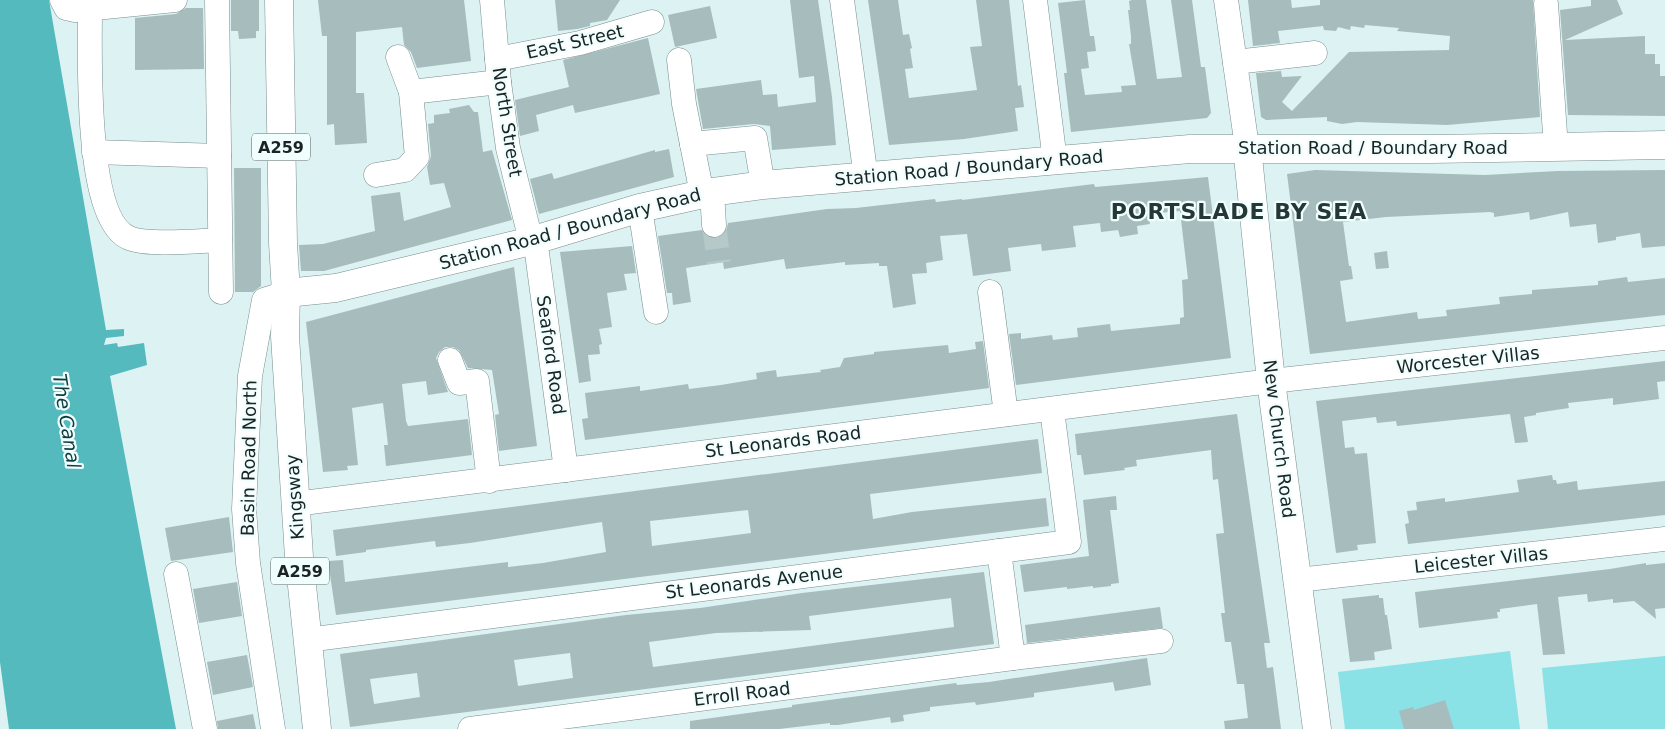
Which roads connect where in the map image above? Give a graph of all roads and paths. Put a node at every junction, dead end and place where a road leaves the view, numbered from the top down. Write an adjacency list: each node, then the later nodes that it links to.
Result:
1 (62, 0): 10 (street)
2 (175, 0): 10 (street)
3 (218, 0): 24 (street)
4 (279, 0): 36 (main road, A259)
5 (492, 0): 14 (street, North Street)
6 (842, 0): 27 (street)
7 (1035, 0): 25 (street)
8 (1226, 0): 16 (street)
9 (1546, 4): 22 (street)
10 (90, 9): 23 (street)
11 (652, 22): 14 (street, East Street)
12 (1314, 53): 16 (street)
13 (398, 57): 18 (street)
14 (497, 59): 17 (street, North Street)
15 (679, 60): 19 (street)
16 (1235, 62): 21 (street)
17 (499, 82): 18 (street); 33 (street, North Street)
18 (411, 92): 26 (street)
19 (692, 144): 28 (street); 29 (street)
20 (1665, 145): 22 (main road, Station Road / Boundary Road)
21 (1247, 147): 22 (main road, Station Road / Boundary Road); 25 (main road, Station Road / Boundary Road); 40 (main road, New Church Road)
22 (1556, 148)
23 (94, 152): 24 (street); 32 (street)
24 (219, 156): 32 (street)
25 (1054, 161): 27 (main road, Station Road / Boundary Road)
26 (376, 175)
27 (866, 178): 28 (main road, Station Road / Boundary Road)
28 (763, 185): 29 (main road, Station Road / Boundary Road)
29 (707, 193): 30 (main road, Station Road / Boundary Road); 31 (street)
30 (640, 208): 33 (main road, Station Road / Boundary Road); 37 (street)
31 (714, 225)
32 (220, 240): 34 (street)
33 (531, 241): 36 (main road, Station Road / Boundary Road); 43 (street, Seaford Road)
34 (221, 292)
35 (990, 292): 42 (street)
36 (286, 293): 45 (main road, Kingsway / A259); 54 (street, Basin Road North)
37 (656, 312)
38 (1665, 338): 40 (street, Worcester Villas)
39 (450, 360): 44 (street)
40 (1271, 381): 41 (street, St Leonards Road); 49 (main road, New Church Road)
41 (1052, 410): 42 (street, St Leonards Road); 47 (street, St Leonards Avenue)
42 (1006, 414): 43 (street, St Leonards Road)
43 (566, 470): 44 (street, St Leonards Road)
44 (489, 480): 45 (street, St Leonards Road)
45 (296, 504): 50 (main road, Kingsway / A259)
46 (1665, 540): 49 (street, Leicester Villas)
47 (1000, 551): 50 (street, St Leonards Avenue); 52 (street)
48 (176, 574): 53 (street)
49 (1298, 580): 57 (main road, New Church Road)
50 (307, 640): 55 (main road, Kingsway / A259)
51 (1161, 641): 52 (street, Erroll Road)
52 (1013, 658): 56 (street, Erroll Road)
53 (205, 729)
54 (273, 729)
55 (317, 729)
56 (470, 729)
57 (1317, 729)

